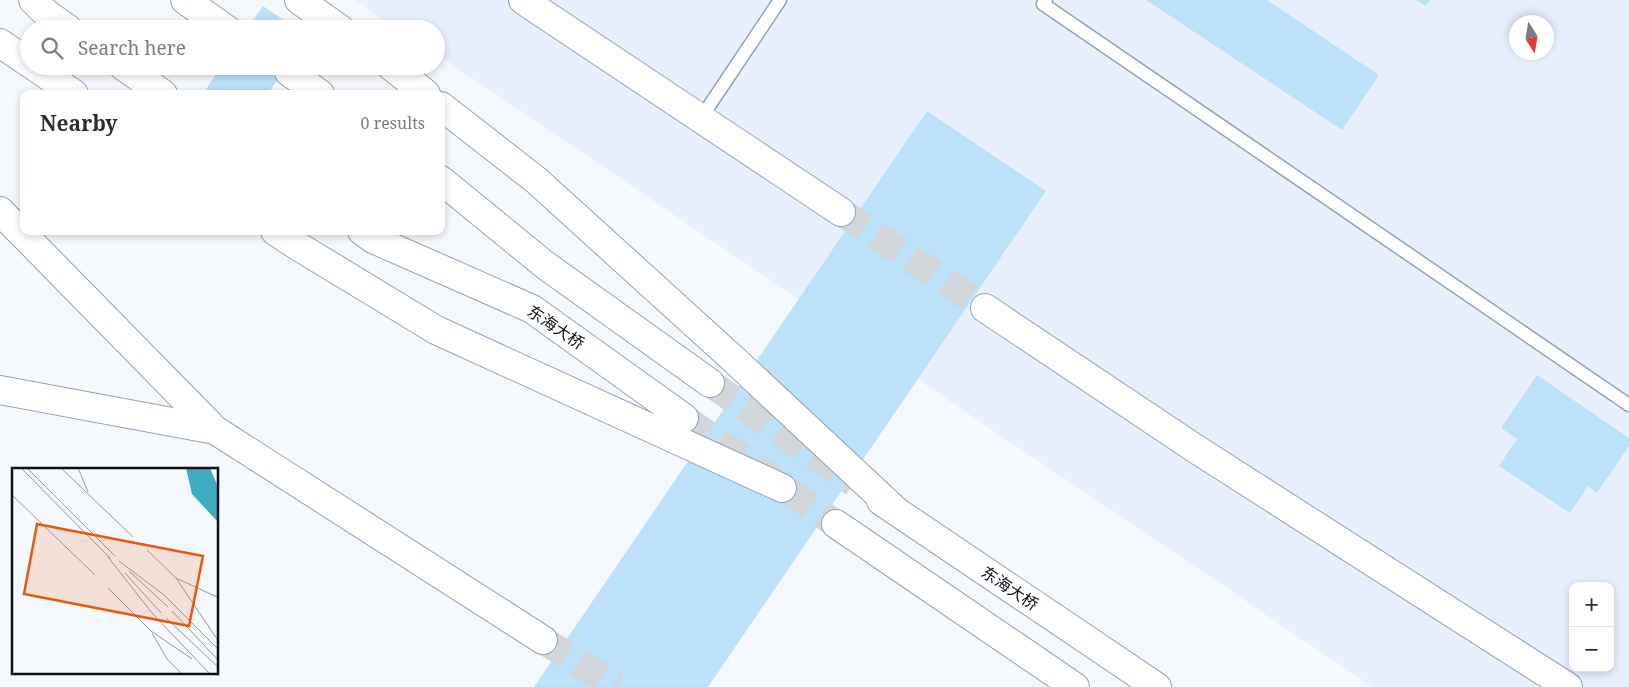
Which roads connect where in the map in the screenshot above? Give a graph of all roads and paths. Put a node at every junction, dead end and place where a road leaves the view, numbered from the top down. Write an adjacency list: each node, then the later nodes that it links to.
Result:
1 (33, 0): 7 (highway)
2 (184, 0): 8 (highway)
3 (299, 0): 9 (highway)
4 (523, 0): 21 (highway)
5 (780, 0): 21 (lane)
6 (1046, 0): 32 (lane)
7 (55, 20)
8 (213, 20)
9 (327, 20)
10 (0, 43): 11 (highway)
11 (20, 57)
12 (47, 75): 16 (highway)
13 (136, 75): 17 (highway)
14 (293, 75): 18 (highway)
15 (402, 75): 19 (highway)
16 (68, 90)
17 (157, 90)
18 (314, 90)
19 (421, 90)
20 (445, 109): 37 (highway)
21 (701, 118): 24 (highway)
22 (445, 183): 30 (highway)
23 (0, 211): 25 (highway)
24 (840, 212)
25 (20, 231)
26 (24, 235): 34 (highway)
27 (368, 235): 33 (highway, 东海大桥)
28 (285, 238): 35 (highway)
29 (985, 308): 42 (highway)
30 (710, 382)
31 (0, 390): 34 (highway)
32 (1629, 405)
33 (684, 418)
34 (215, 430): 39 (highway)
35 (782, 488)
36 (863, 489): 37 (highway, 东海大桥)
37 (895, 510): 41 (highway, 东海大桥)
38 (836, 524): 40 (highway)
39 (543, 640)
40 (1075, 687)
41 (1157, 687)
42 (1568, 687)

